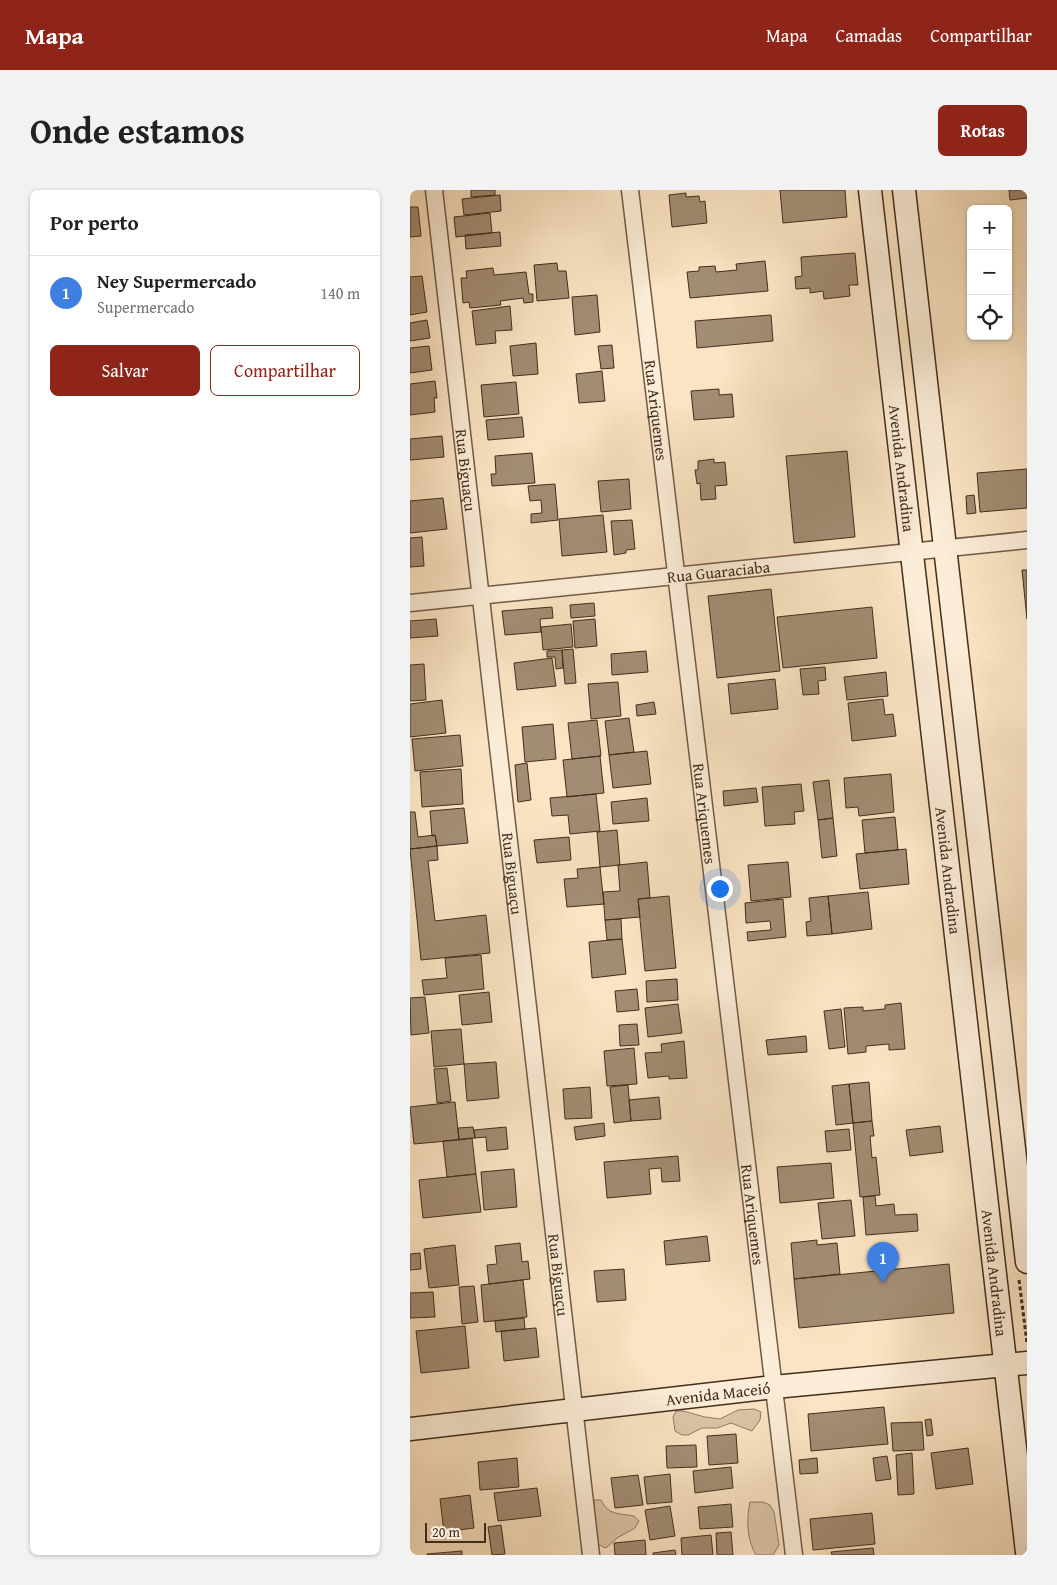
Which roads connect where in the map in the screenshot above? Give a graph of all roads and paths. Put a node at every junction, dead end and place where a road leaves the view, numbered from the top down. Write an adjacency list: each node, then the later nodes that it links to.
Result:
1 (434, 190): 9 (street, Rua Biguaçu)
2 (630, 190): 8 (street, Rua Ariquemes)
3 (870, 190): 7 (main road, Avenida Andradina)
4 (904, 190): 6 (main road, Avenida Andradina)
5 (1027, 540): 6 (street, Rua Guaraciaba)
6 (946, 549): 7 (street, Rua Guaraciaba); 11 (main road, Avenida Andradina)
7 (911, 552): 8 (street, Rua Guaraciaba); 12 (main road, Avenida Andradina)
8 (676, 575): 9 (street, Rua Guaraciaba); 13 (street, Rua Ariquemes)
9 (480, 594): 10 (street, Rua Guaraciaba); 14 (street, Rua Biguaçu)
10 (410, 603)
11 (1027, 1262)
12 (1016, 1364): 13 (main road, Avenida Maceió); 16 (main road, Avenida Andradina)
13 (774, 1387): 14 (main road, Avenida Maceió); 18 (street, Rua Ariquemes)
14 (573, 1409): 15 (main road, Avenida Maceió); 17 (street, Rua Biguaçu)
15 (410, 1429)
16 (1027, 1552)
17 (590, 1555)
18 (794, 1555)

